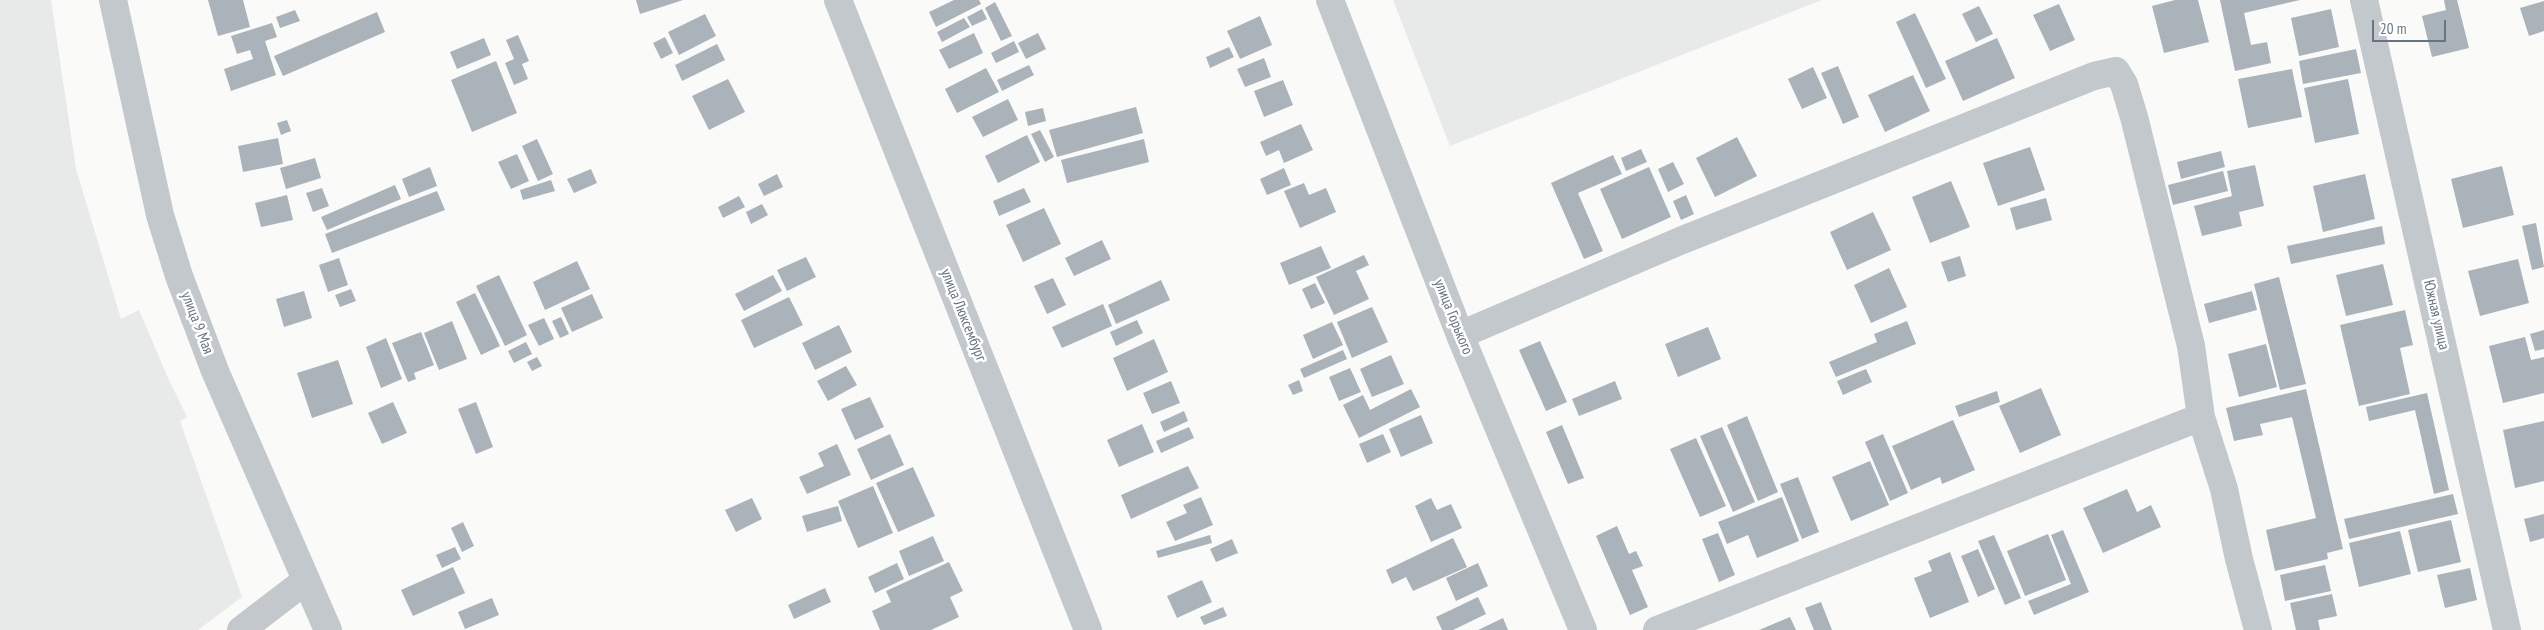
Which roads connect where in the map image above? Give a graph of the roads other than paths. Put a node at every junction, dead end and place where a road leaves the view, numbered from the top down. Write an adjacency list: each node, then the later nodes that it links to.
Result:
1 (113, 0): 7 (street, улица 9 Мая)
2 (838, 0): 10 (street, улица Люксембург)
3 (1330, 0): 5 (street, улица Горького)
4 (2364, 0): 14 (street, Южная улица)
5 (1460, 335): 6 (street); 11 (street, улица Горького)
6 (2201, 417): 12 (street); 13 (street)
7 (306, 581): 8 (street); 9 (street, улица 9 Мая)
8 (240, 630)
9 (328, 630)
10 (1088, 630)
11 (1583, 630)
12 (1657, 630)
13 (2258, 630)
14 (2507, 630)

